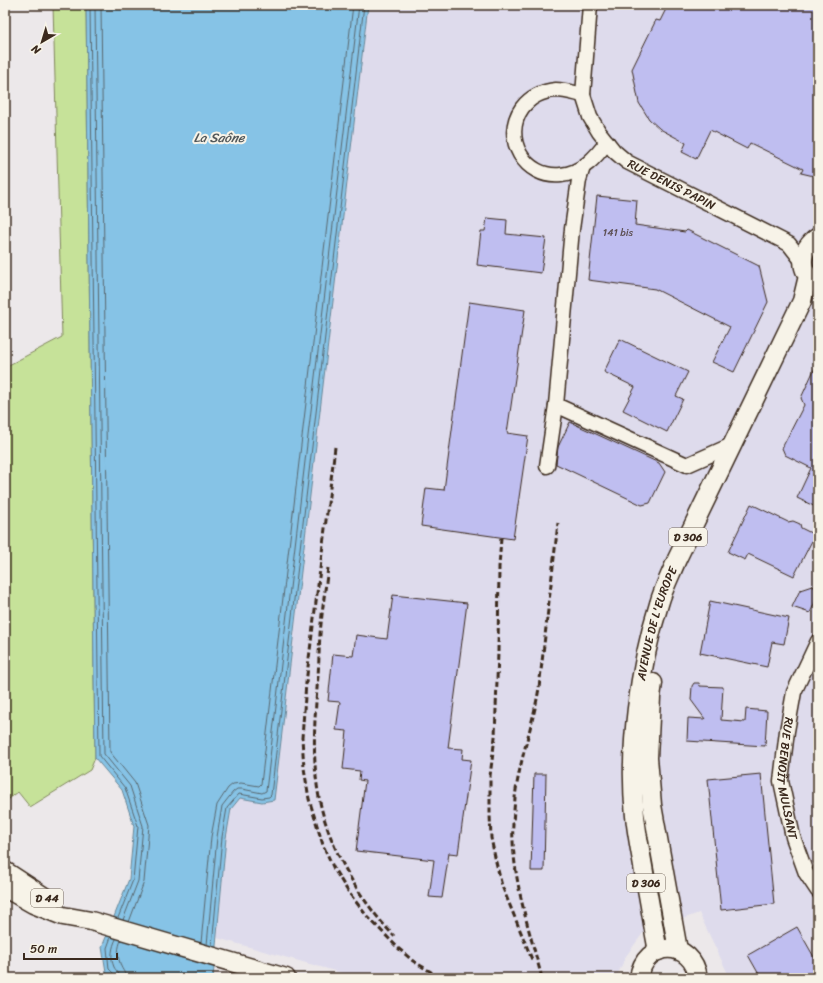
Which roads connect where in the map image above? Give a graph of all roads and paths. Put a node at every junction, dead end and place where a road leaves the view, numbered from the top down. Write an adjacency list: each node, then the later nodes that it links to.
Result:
1 (590, 5): 2 (street)
2 (583, 95): 3 (street, RUE DENIS PAPIN); 4 (street)
3 (607, 142): 4 (street); 6 (street, RUE DENIS PAPIN)
4 (583, 167): 9 (street)
5 (815, 240): 6 (street); 7 (main road, AVENUE DE L'EUROPE)
6 (789, 244): 7 (street, RUE DENIS PAPIN)
7 (810, 274): 10 (main road, AVENUE DE L'EUROPE / D 306)
8 (818, 296): 17 (main road, AVENUE DE L'EUROPE / D 306)
9 (556, 405): 10 (street); 11 (street)
10 (732, 445): 18 (main road, AVENUE DE L'EUROPE / D 306)
11 (547, 466)
12 (818, 641): 15 (street, RUE BENOÎT MULSANT)
13 (5, 871): 16 (main road, D 44)
14 (5, 888): 16 (main road, D 44)
15 (818, 891)
16 (91, 921): 19 (main road, D 44)
17 (678, 950): 18 (main road); 21 (main road)
18 (658, 951): 20 (main road)
19 (286, 978)
20 (639, 978)
21 (698, 978)

